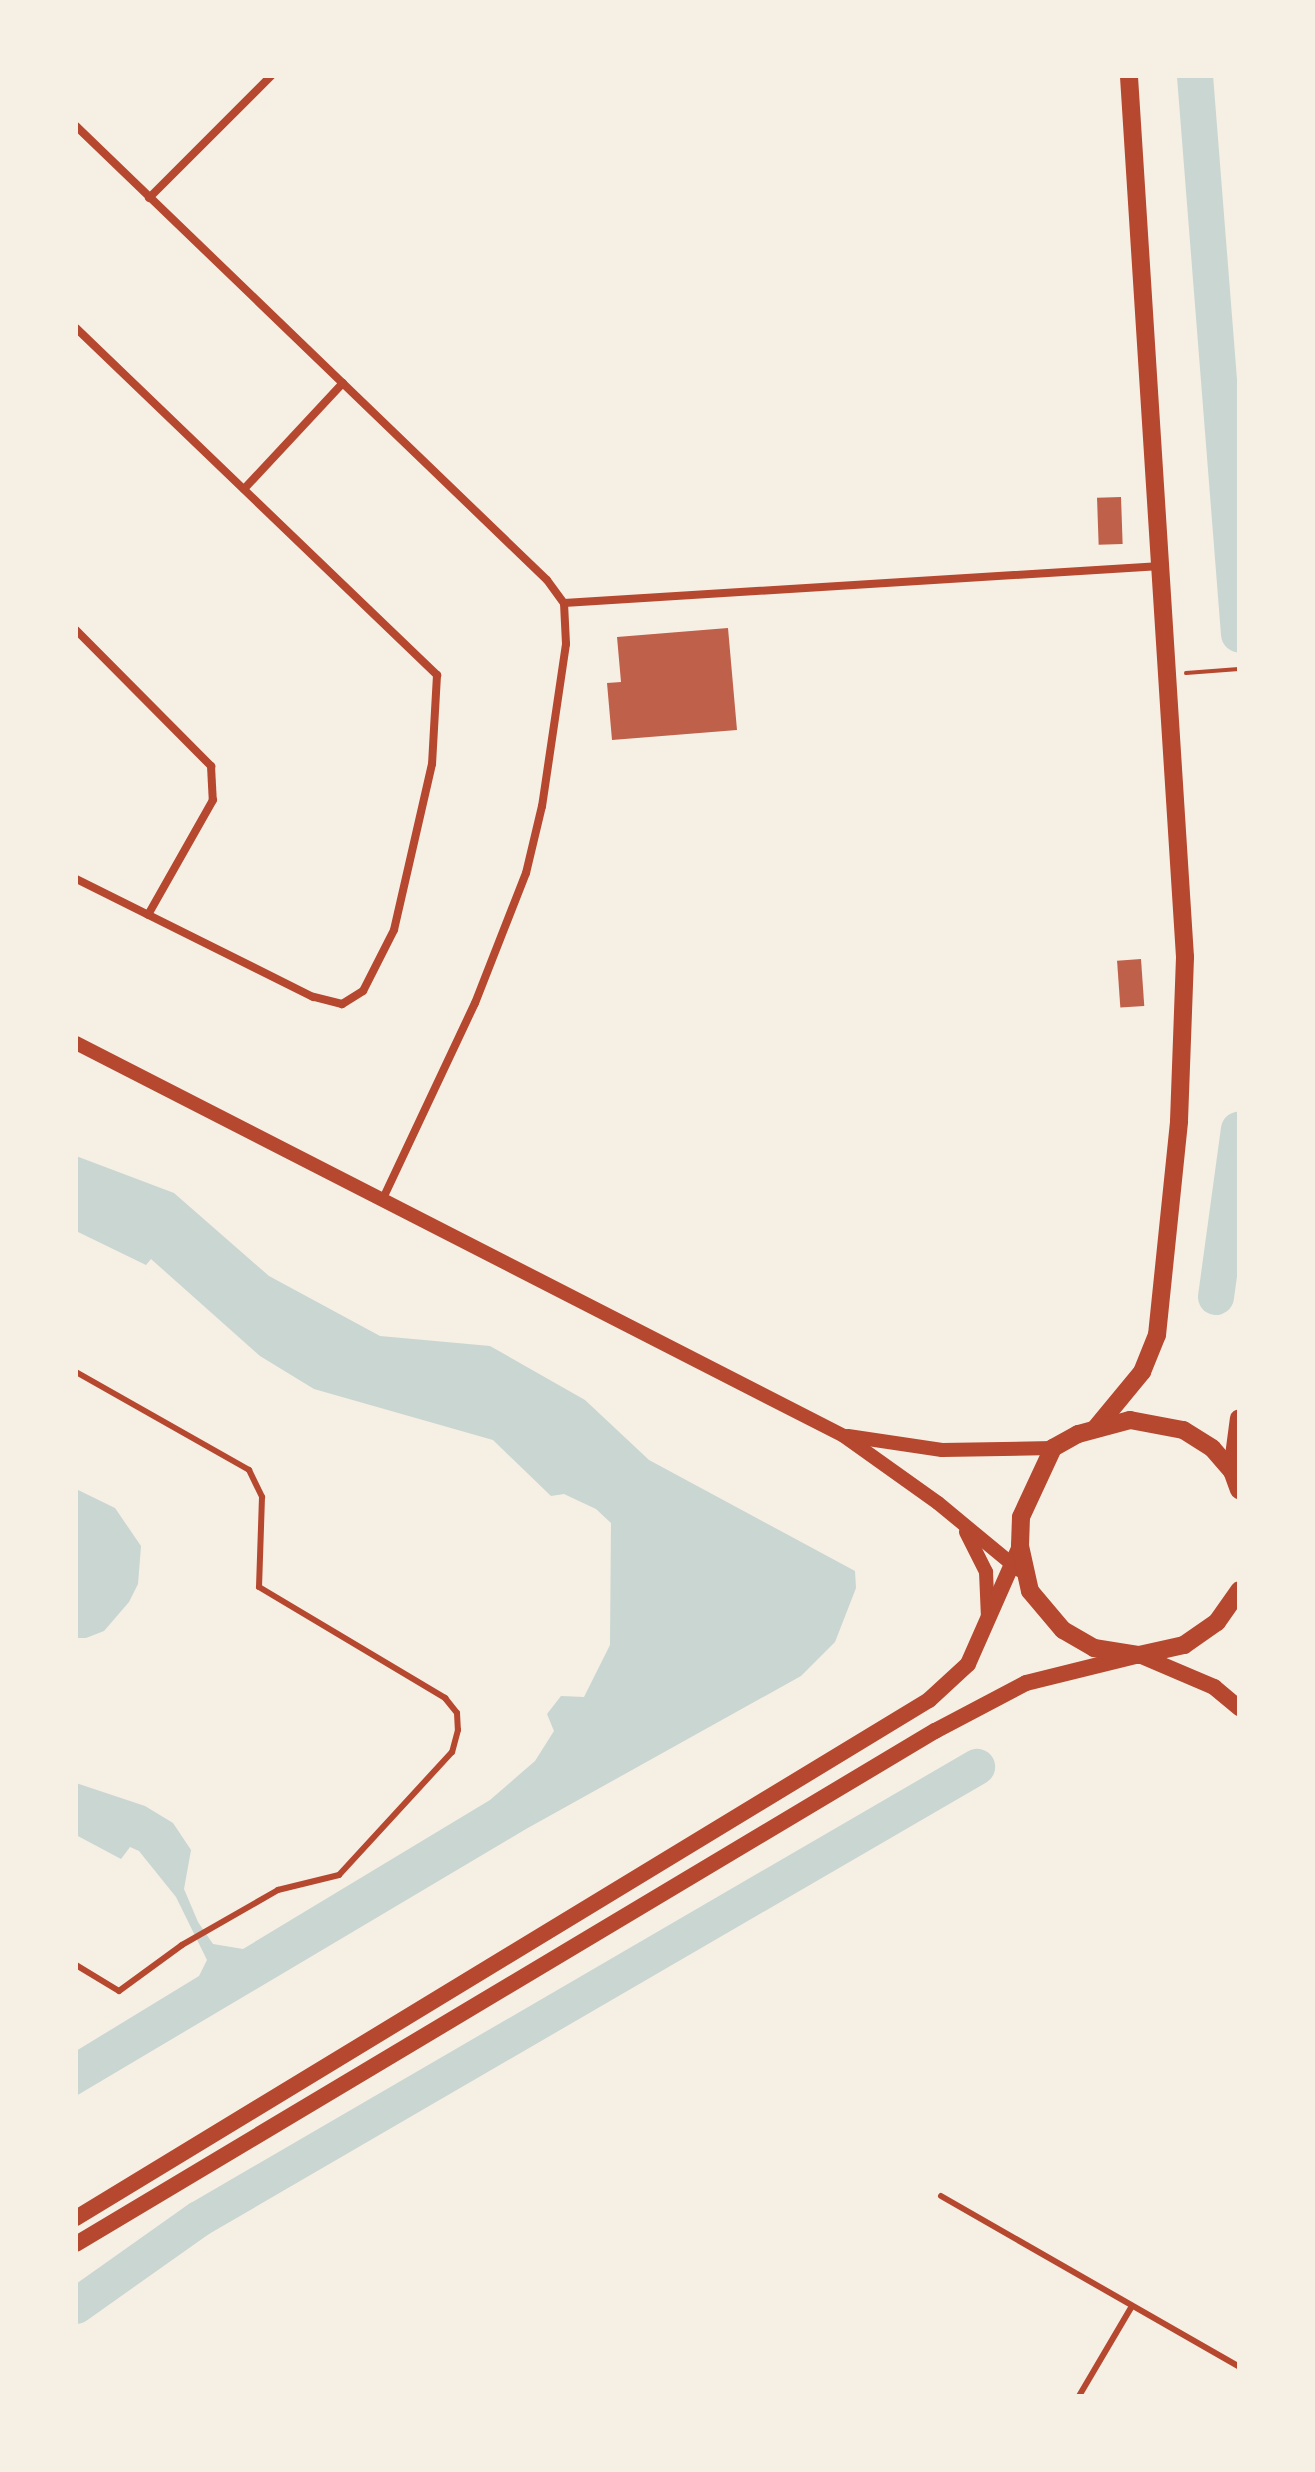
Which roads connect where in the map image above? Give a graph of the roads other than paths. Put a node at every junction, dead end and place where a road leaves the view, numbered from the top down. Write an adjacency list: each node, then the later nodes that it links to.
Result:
1 (271, 76): 4 (street)
2 (1129, 76): 8 (main road)
3 (76, 126): 4 (street)
4 (149, 198): 6 (street)
5 (76, 328): 7 (street)
6 (343, 383): 7 (street); 9 (street)
7 (244, 489): 12 (street)
8 (1161, 566): 9 (street); 17 (main road)
9 (564, 603): 14 (street)
10 (76, 630): 12 (street)
11 (76, 879): 12 (street)
12 (148, 915)
13 (76, 1043): 14 (street)
14 (382, 1201): 18 (street)
15 (76, 1372): 28 (lane)
16 (1239, 1418): 20 (main road)
17 (1095, 1429): 19 (main road); 20 (main road)
18 (844, 1436): 19 (street); 22 (street)
19 (1053, 1448): 23 (main road)
20 (1236, 1470): 21 (main road)
21 (1239, 1490)
22 (964, 1528): 23 (street); 25 (street)
23 (1019, 1570): 25 (main road); 26 (main road)
24 (1239, 1590): 26 (main road)
25 (988, 1619): 30 (main road)
26 (1139, 1655): 27 (main road); 31 (main road)
27 (1239, 1708)
28 (76, 1965)
29 (941, 2196): 32 (lane)
30 (76, 2218)
31 (76, 2244)
32 (1132, 2306): 33 (lane); 34 (lane)
33 (1239, 2366)
34 (1079, 2396)

